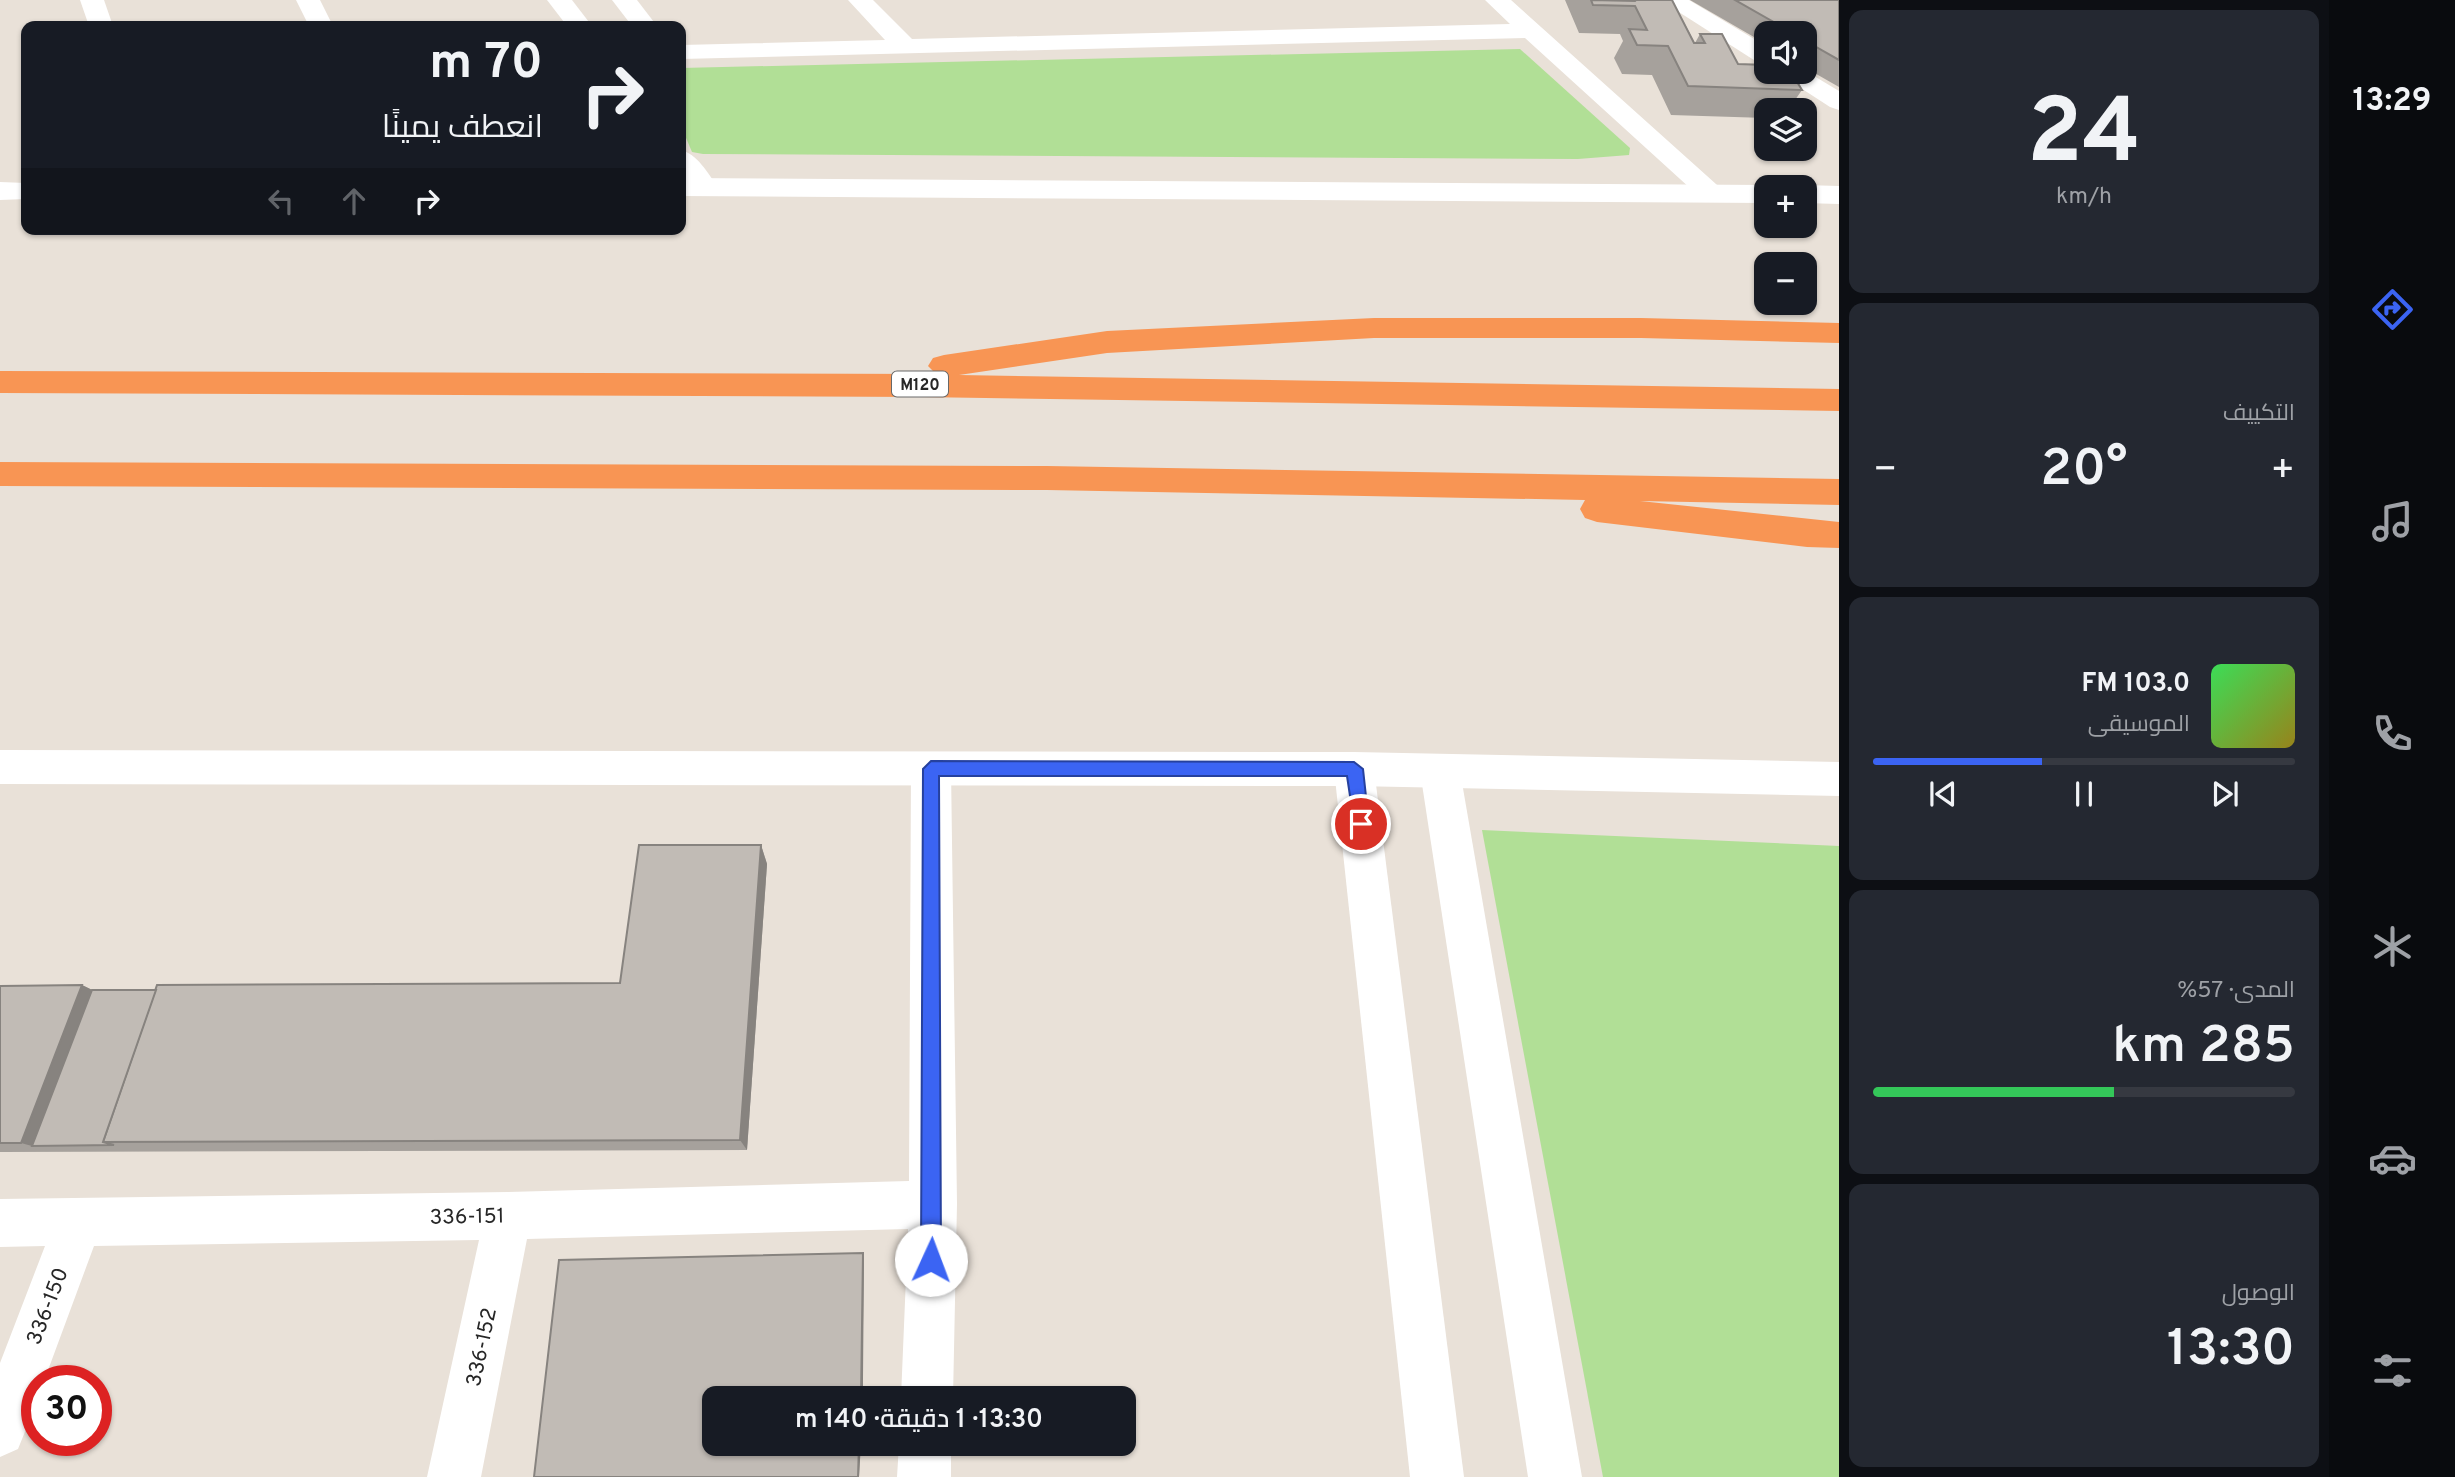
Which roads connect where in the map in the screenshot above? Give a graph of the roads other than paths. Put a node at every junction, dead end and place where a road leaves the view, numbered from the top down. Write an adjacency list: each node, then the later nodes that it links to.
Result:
1 (92, 0): 8 (street)
2 (308, 0): 9 (street)
3 (559, 0): 10 (street)
4 (624, 0): 11 (street)
5 (860, 0): 13 (street)
6 (1497, 0): 12 (street)
7 (1672, 0): 14 (street)
8 (99, 21)
9 (318, 21)
10 (576, 21)
11 (641, 21)
12 (1531, 30): 13 (street); 21 (street)
13 (905, 46): 15 (street)
14 (1754, 50)
15 (686, 52)
16 (1809, 84): 17 (street)
17 (1839, 102)
18 (692, 187): 21 (street)
19 (0, 191): 20 (street)
20 (21, 191)
21 (1712, 193): 22 (street)
22 (1754, 194)
23 (1817, 194): 24 (street)
24 (1839, 195)
25 (1839, 333): 27 (highway)
26 (0, 382): 27 (highway, M120)
27 (827, 383): 28 (highway, M120)
28 (1839, 400)
29 (0, 474): 30 (highway)
30 (517, 474): 31 (highway); 32 (highway)
31 (1839, 492)
32 (1839, 535)
33 (0, 767): 34 (street)
34 (931, 769): 35 (street); 38 (street)
35 (1354, 769): 36 (street); 47 (street)
36 (1440, 771): 37 (street); 48 (street)
37 (1839, 779)
38 (933, 1204): 39 (street, 336-151); 42 (street)
39 (508, 1216): 40 (street, 336-151); 45 (street, 336-152)
40 (79, 1220): 41 (street, 336-151); 43 (street, 336-150)
41 (0, 1223)
42 (927, 1386)
43 (0, 1431)
44 (925, 1456): 46 (street)
45 (454, 1477)
46 (924, 1477)
47 (1437, 1477)
48 (1555, 1477)

